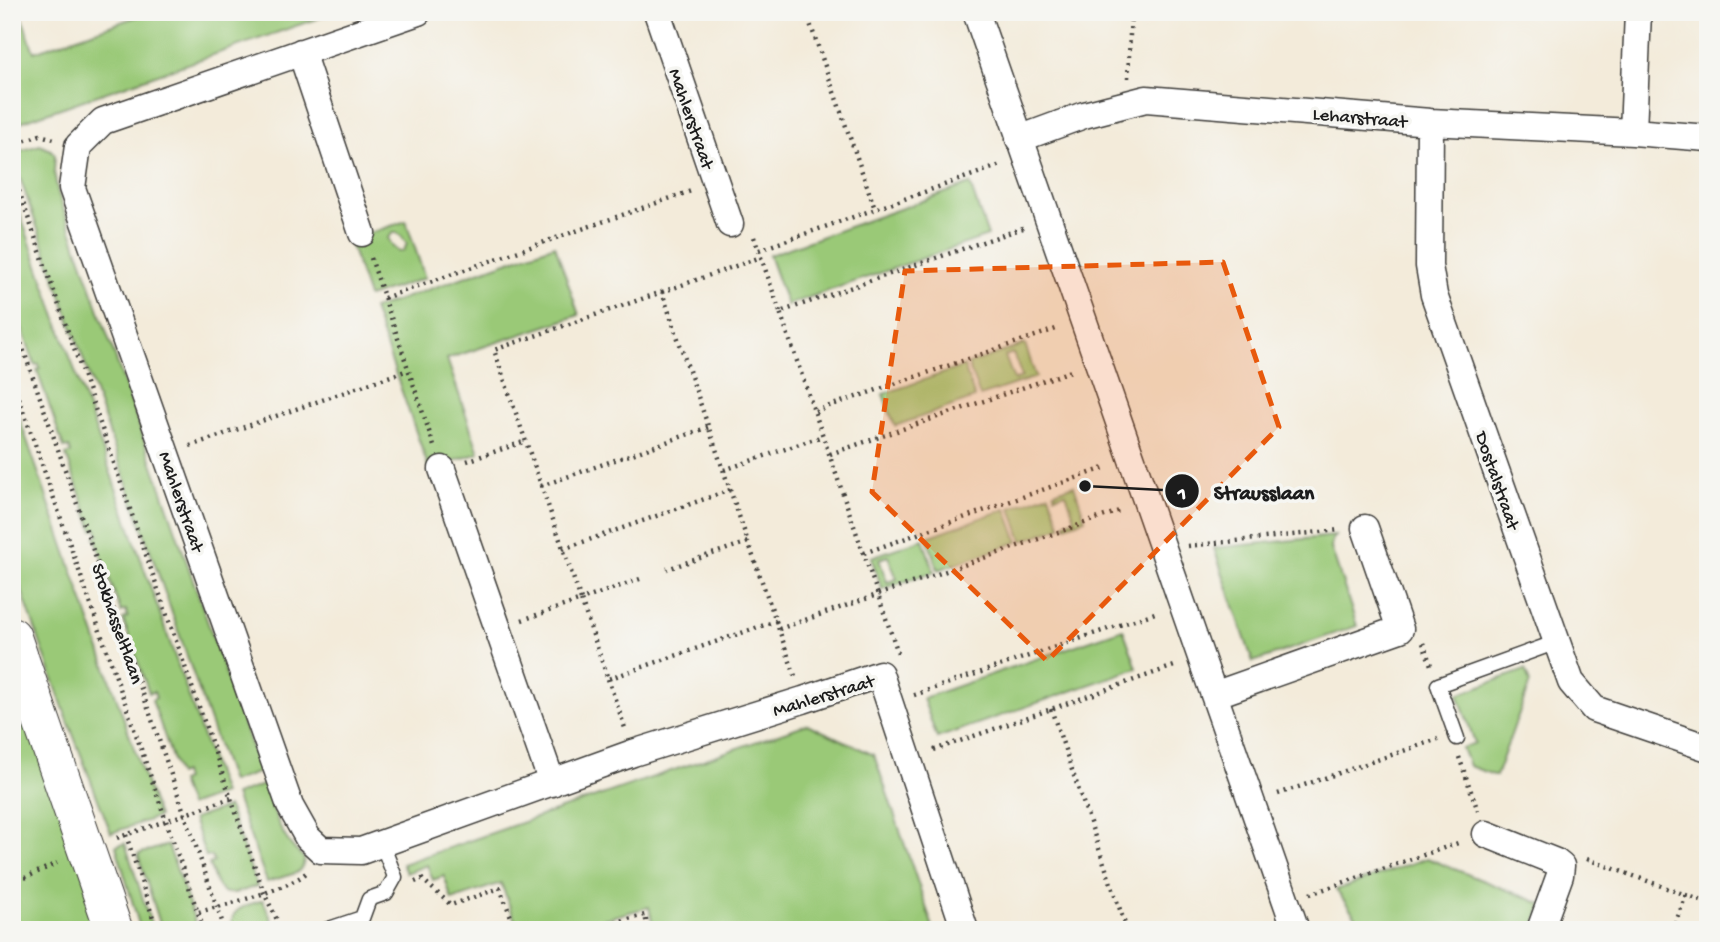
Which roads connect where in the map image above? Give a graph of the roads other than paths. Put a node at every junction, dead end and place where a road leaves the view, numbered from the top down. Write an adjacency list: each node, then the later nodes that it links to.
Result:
1 (418, 12): 5 (street)
2 (657, 12): 10 (street, Mahlerstraat)
3 (976, 12): 9 (street)
4 (1639, 12): 7 (street)
5 (301, 52): 11 (street); 21 (street, Mahlerstraat)
6 (1430, 122): 7 (street, Leharstraat); 9 (street, Leharstraat); 15 (street, Dostalstraat)
7 (1633, 132): 8 (street, Leharstraat)
8 (1708, 138)
9 (1022, 148): 16 (street)
10 (730, 224)
11 (362, 233)
12 (442, 469): 19 (street)
13 (1365, 528): 16 (street)
14 (12, 636): 22 (street)
15 (1557, 642): 17 (lane); 18 (street, Dostalstraat)
16 (1214, 695): 25 (street)
17 (1456, 735)
18 (1708, 748)
19 (552, 783): 21 (street, Mahlerstraat); 24 (street, Mahlerstraat)
20 (1486, 834): 26 (street)
21 (382, 844): 23 (lane)
22 (114, 930)
23 (326, 930)
24 (965, 930)
25 (1296, 930)
26 (1540, 930)

